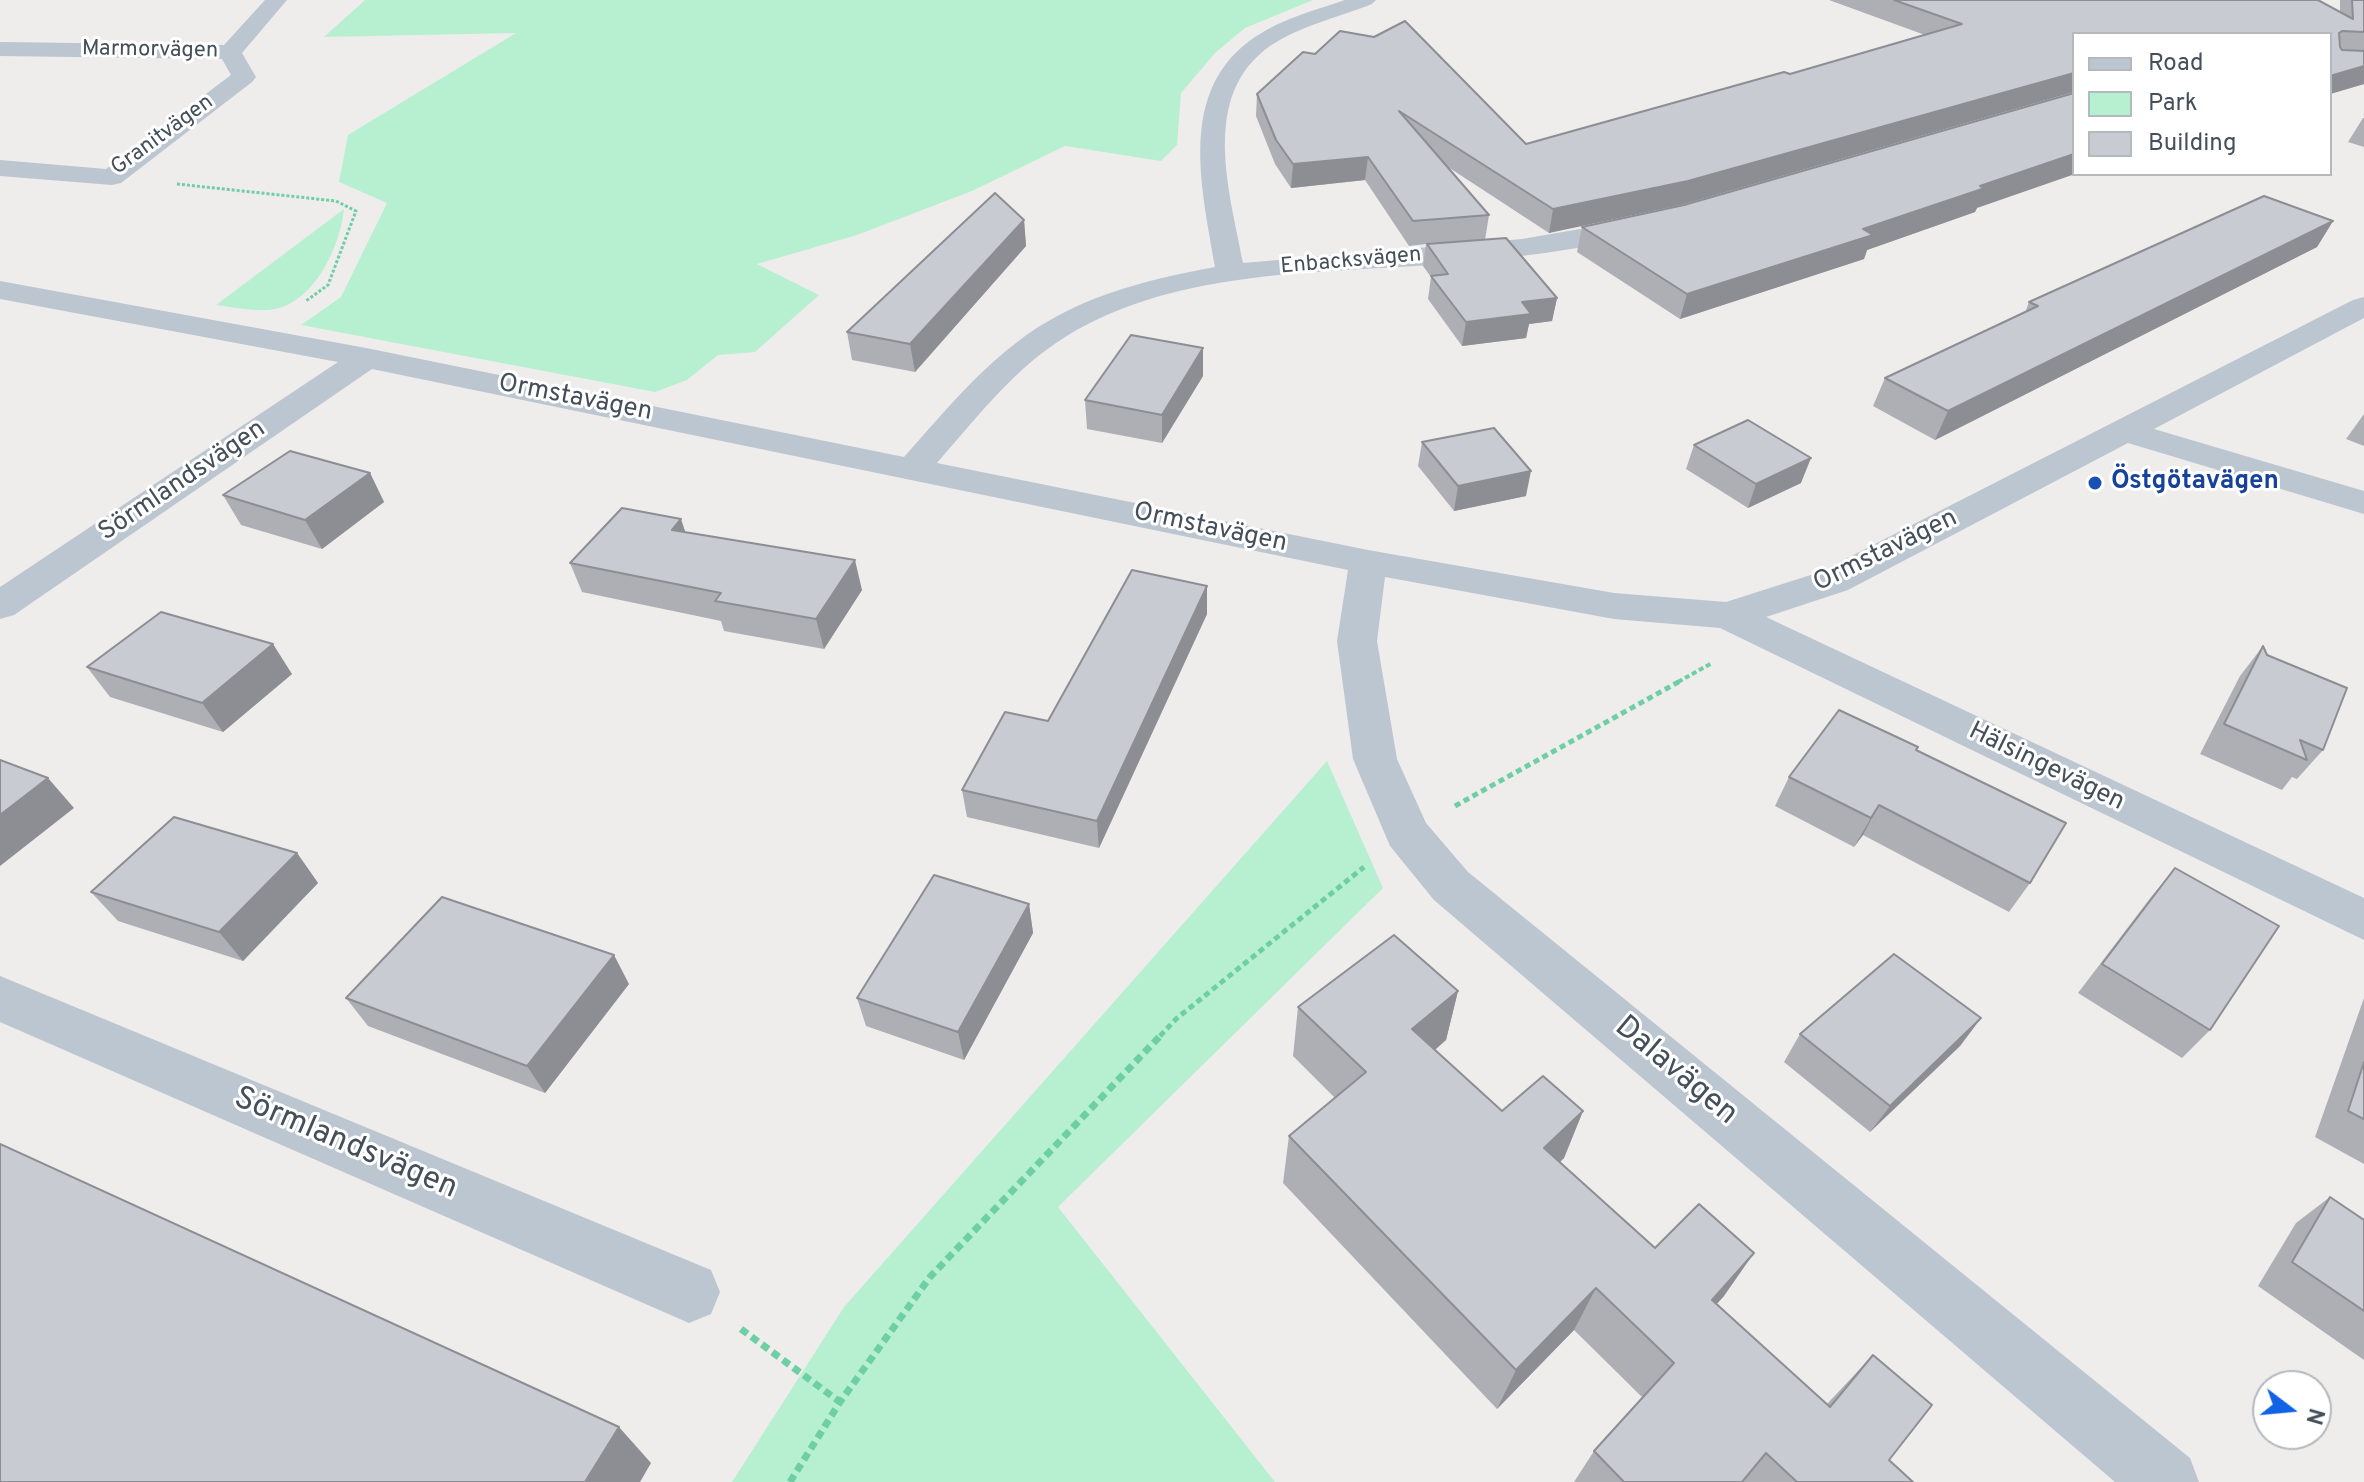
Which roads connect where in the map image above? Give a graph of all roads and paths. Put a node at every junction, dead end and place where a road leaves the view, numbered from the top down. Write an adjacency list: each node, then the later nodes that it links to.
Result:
1 (276, 0): 4 (street, Marmorvägen)
2 (1365, 0): 8 (street)
3 (0, 49): 4 (street, Marmorvägen)
4 (230, 52): 6 (street, Granitvägen)
5 (0, 168): 6 (street, Granitvägen)
6 (112, 177): 11 (path)
7 (1665, 220): 8 (street, Enbacksvägen)
8 (1230, 272): 14 (street, Enbacksvägen)
9 (0, 290): 11 (street, Ormstavägen)
10 (2364, 306): 13 (street, Ormstavägen)
11 (254, 336): 12 (street, Ormstavägen)
12 (366, 358): 14 (street, Ormstavägen); 17 (street, Sörmlandsvägen)
13 (2126, 431): 15 (street); 18 (street, Ormstavägen)
14 (914, 467): 16 (street, Ormstavägen)
15 (2364, 503)
16 (1368, 562): 18 (street, Ormstavägen); 19 (street, Dalavägen)
17 (0, 606)
18 (1747, 624): 19 (path); 20 (street, Hälsingevägen)
19 (1407, 833): 23 (path); 25 (street, Dalavägen)
20 (2364, 920)
21 (0, 998): 22 (street, Sörmlandsvägen)
22 (689, 1292): 23 (path)
23 (840, 1402): 24 (path)
24 (790, 1482)
25 (2166, 1482)

